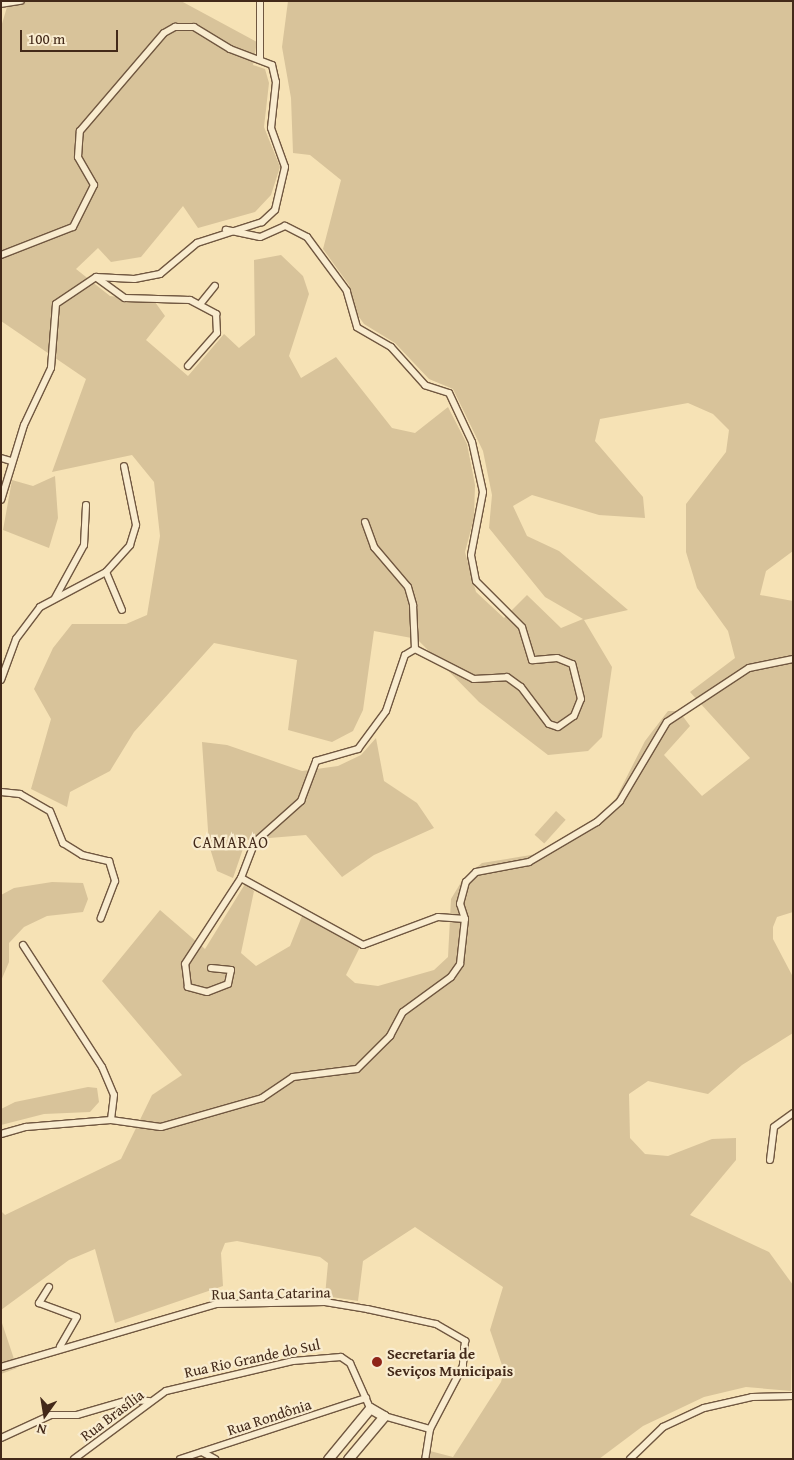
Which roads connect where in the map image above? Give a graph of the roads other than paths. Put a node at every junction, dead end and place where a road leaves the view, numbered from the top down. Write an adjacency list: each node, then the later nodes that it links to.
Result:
1 (21, 1): 3 (street)
2 (260, 1): 4 (street)
3 (1, 4)
4 (260, 60): 5 (street); 6 (street)
5 (226, 230): 7 (street); 20 (street)
6 (1, 255)
7 (96, 278): 9 (street); 12 (street)
8 (215, 286): 9 (street)
9 (201, 303): 10 (street)
10 (188, 366)
11 (1, 458): 12 (street)
12 (11, 462): 14 (street)
13 (124, 466): 17 (street)
14 (1, 500)
15 (86, 505): 18 (street)
16 (365, 522): 20 (street)
17 (106, 572): 18 (street); 19 (street)
18 (55, 598): 22 (street)
19 (122, 610)
20 (415, 649): 24 (street)
21 (793, 659): 26 (street)
22 (1, 680)
23 (1, 792): 25 (street)
24 (241, 878): 26 (street); 28 (street)
25 (101, 918)
26 (465, 919): 30 (street)
27 (23, 945): 30 (street)
28 (211, 968)
29 (793, 1112): 32 (street)
30 (111, 1120): 31 (street)
31 (1, 1134)
32 (770, 1160)
33 (49, 1287): 34 (street)
34 (60, 1347): 35 (street, Rua Santa Catarina); 44 (street, Rua Santa Catarina)
35 (1, 1367)
36 (166, 1391): 38 (street, Rua Rio Grande do Sul); 39 (street, Rua Brasília)
37 (793, 1396): 53 (street)
38 (366, 1398): 40 (street, Rua Rio Grande do Sul); 46 (street, Rua Rondônia)
39 (149, 1401): 45 (street); 47 (street, Rua Brasília)
40 (370, 1408): 41 (street); 42 (street)
41 (384, 1416): 43 (street); 44 (street)
42 (361, 1420): 43 (street); 50 (street)
43 (373, 1429): 51 (street)
44 (430, 1429): 52 (street)
45 (1, 1438)
46 (202, 1452): 48 (street, Rua Rondônia); 49 (street)
47 (74, 1459)
48 (180, 1459)
49 (215, 1459)
50 (328, 1459)
51 (348, 1459)
52 (425, 1459)
53 (630, 1459)

